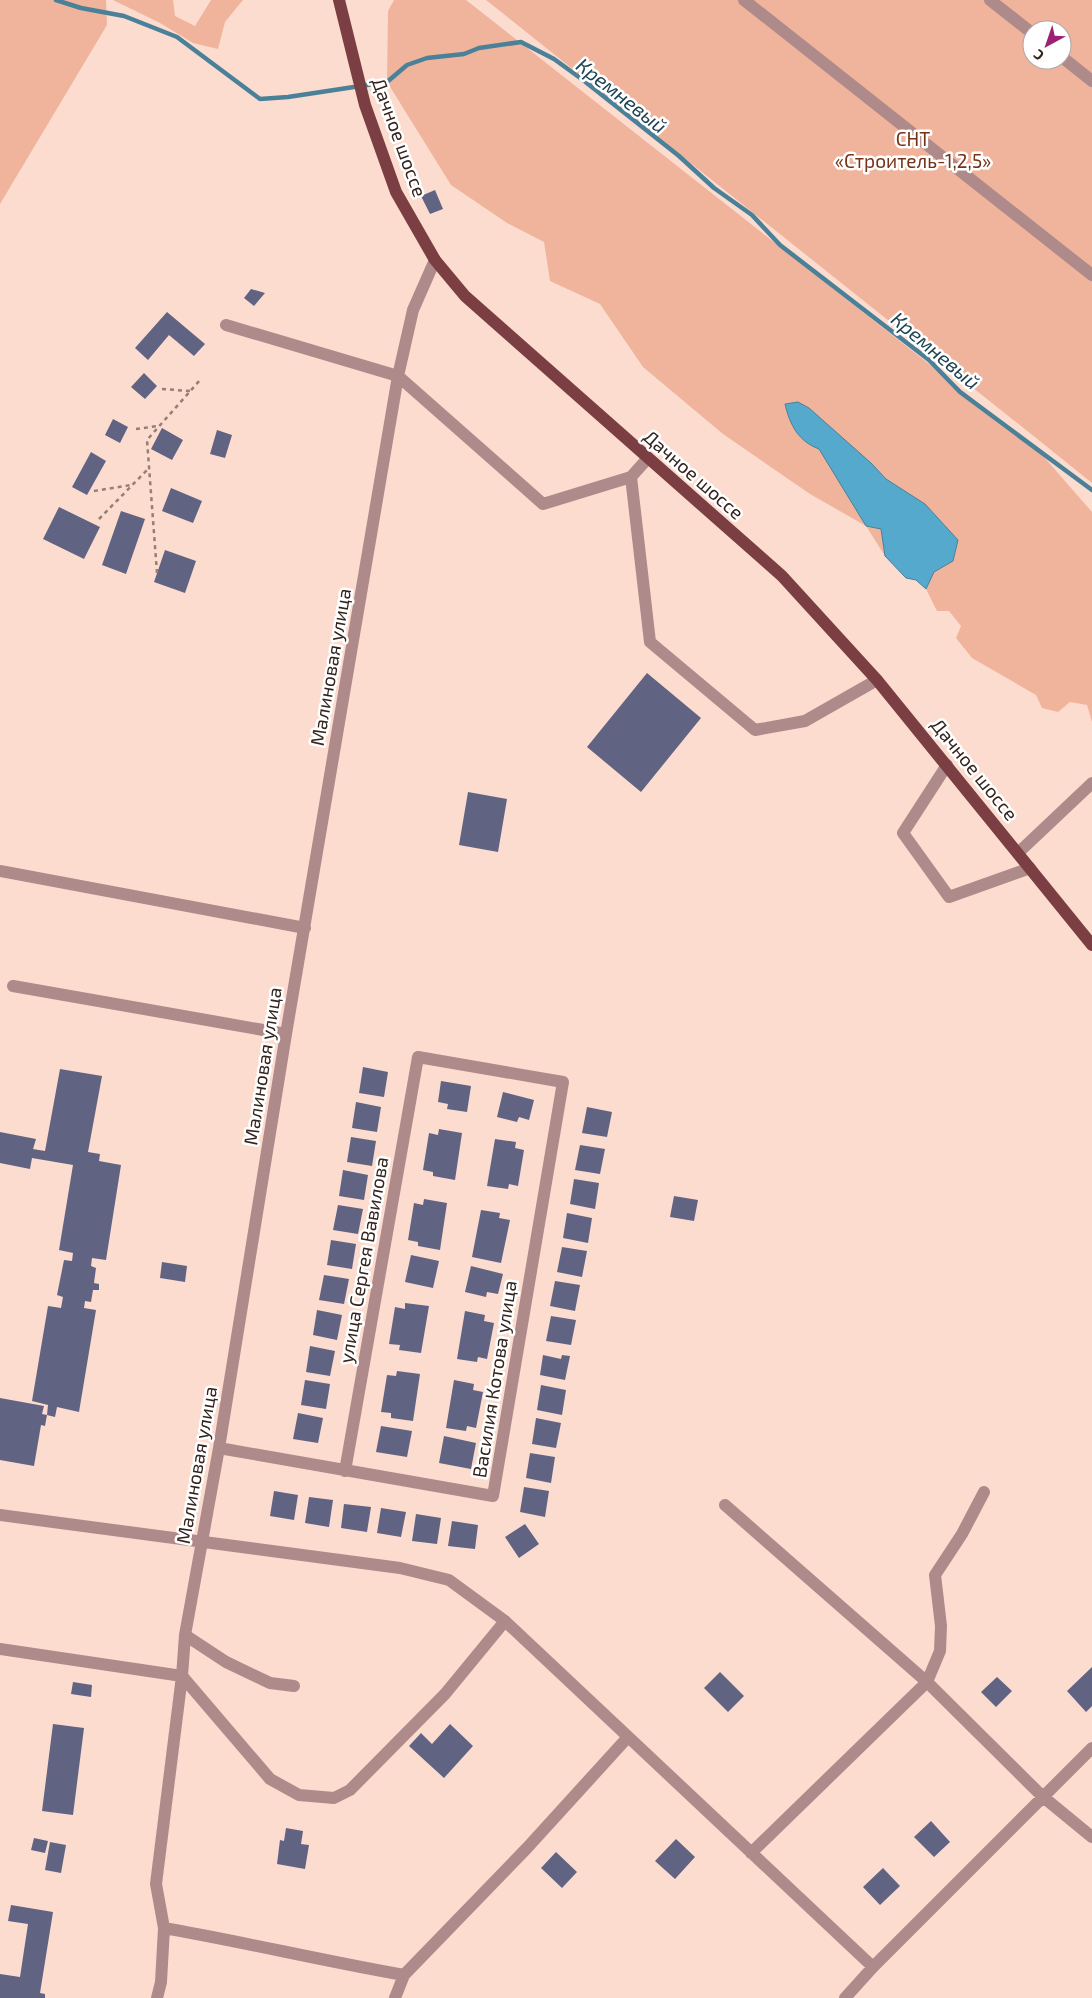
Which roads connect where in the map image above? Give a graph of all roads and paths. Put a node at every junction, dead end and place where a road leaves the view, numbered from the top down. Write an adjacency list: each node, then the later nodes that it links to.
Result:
1 (339, 0): 7 (main road, Дачное шоссе)
2 (744, 0): 8 (street)
3 (990, 0): 4 (street)
4 (1022, 26)
5 (1072, 66): 6 (street)
6 (1092, 82)
7 (434, 260): 10 (street, Малиновая улица); 16 (main road, Дачное шоссе)
8 (1092, 275)
9 (226, 324): 10 (street)
10 (398, 376): 18 (street); 29 (street, Малиновая улица)
11 (200, 380): 13 (path)
12 (162, 389): 13 (path)
13 (190, 391): 14 (path)
14 (159, 426): 15 (path); 17 (path)
15 (136, 429)
16 (648, 458): 18 (street); 23 (main road, Дачное шоссе)
17 (149, 468): 19 (path); 22 (path)
18 (631, 477): 23 (street)
19 (132, 485): 20 (path); 21 (path)
20 (94, 491)
21 (99, 519)
22 (157, 573)
23 (878, 680): 24 (main road, Дачное шоссе)
24 (947, 765): 26 (main road, Дачное шоссе); 27 (street)
25 (1092, 783): 26 (street)
26 (1018, 853): 27 (main road, Дачное шоссе)
27 (1030, 868): 30 (main road, Дачное шоссе)
28 (0, 871): 29 (street)
29 (305, 928): 32 (street, Малиновая улица)
30 (1092, 945)
31 (13, 986): 32 (street)
32 (286, 1034): 34 (street, Малиновая улица)
33 (418, 1057): 35 (street, улица Сергея Вавилова); 35 (street, Василия Котова улица)
34 (220, 1448): 35 (street, Василия Котова улица); 39 (street, Малиновая улица)
35 (345, 1471)
36 (984, 1492): 44 (street)
37 (725, 1505): 44 (street)
38 (0, 1515): 39 (street)
39 (202, 1542): 40 (street); 41 (street, Малиновая улица)
40 (505, 1621): 43 (street); 46 (street)
41 (185, 1636): 43 (street, Малиновая улица); 45 (street)
42 (0, 1649): 43 (street)
43 (182, 1676): 51 (street, Малиновая улица)
44 (927, 1682): 48 (street); 50 (street)
45 (294, 1686)
46 (628, 1737): 50 (street); 53 (street)
47 (1092, 1748): 48 (street)
48 (1042, 1796): 49 (street); 52 (street)
49 (1092, 1837)
50 (751, 1853): 52 (street)
51 (164, 1928): 53 (street); 54 (street, Малиновая улица)
52 (873, 1968): 56 (street)
53 (404, 1975): 55 (street)
54 (157, 1998)
55 (395, 1998)
56 (845, 1998)

